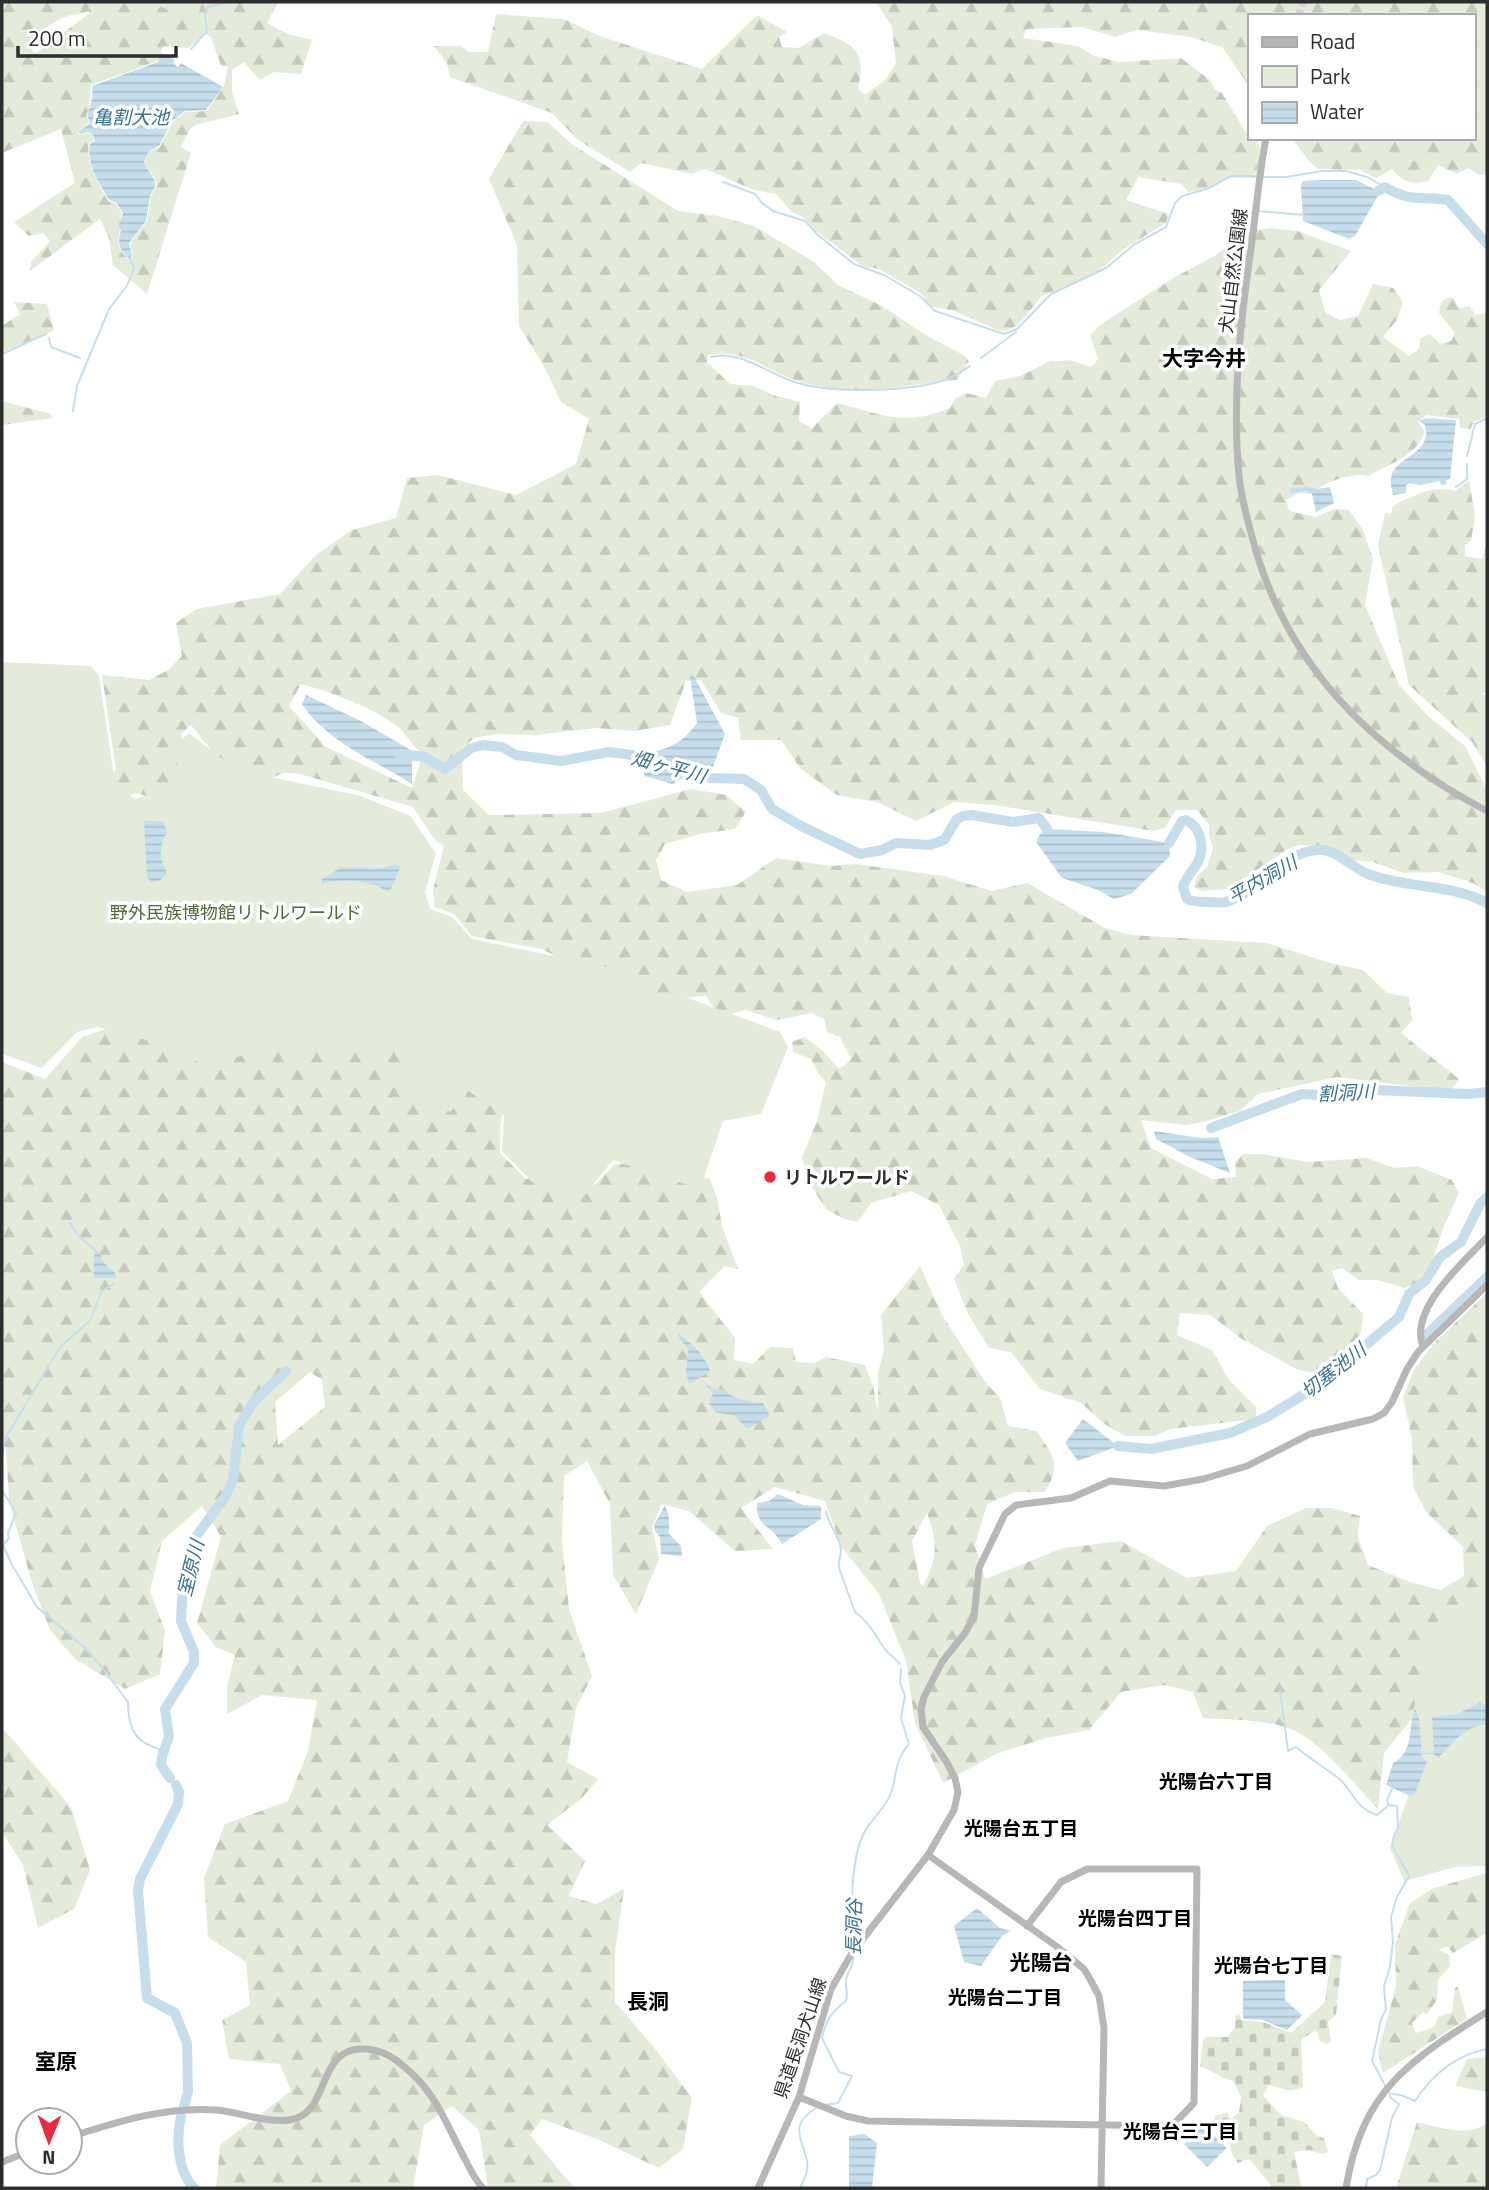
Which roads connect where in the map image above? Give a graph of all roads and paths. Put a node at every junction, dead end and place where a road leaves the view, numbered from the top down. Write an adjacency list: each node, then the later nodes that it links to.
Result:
1 (1266, 140): 2 (main road, 犬山自然公園線)
2 (1487, 811)
3 (1487, 1237): 5 (main road, 県道長洞犬山線)
4 (1487, 1285): 5 (main road, 県道長洞犬山線)
5 (1423, 1347): 6 (main road, 県道長洞犬山線)
6 (928, 1855): 7 (main road); 9 (main road, 県道長洞犬山線)
7 (1027, 1926): 10 (main road); 10 (main road)
8 (1487, 2012): 15 (main road)
9 (799, 2097): 10 (main road); 13 (main road, 県道長洞犬山線)
10 (1102, 2126): 14 (main road)
11 (84, 2132): 12 (main road)
12 (483, 2188)
13 (758, 2188)
14 (1101, 2188)
15 (1346, 2188)

